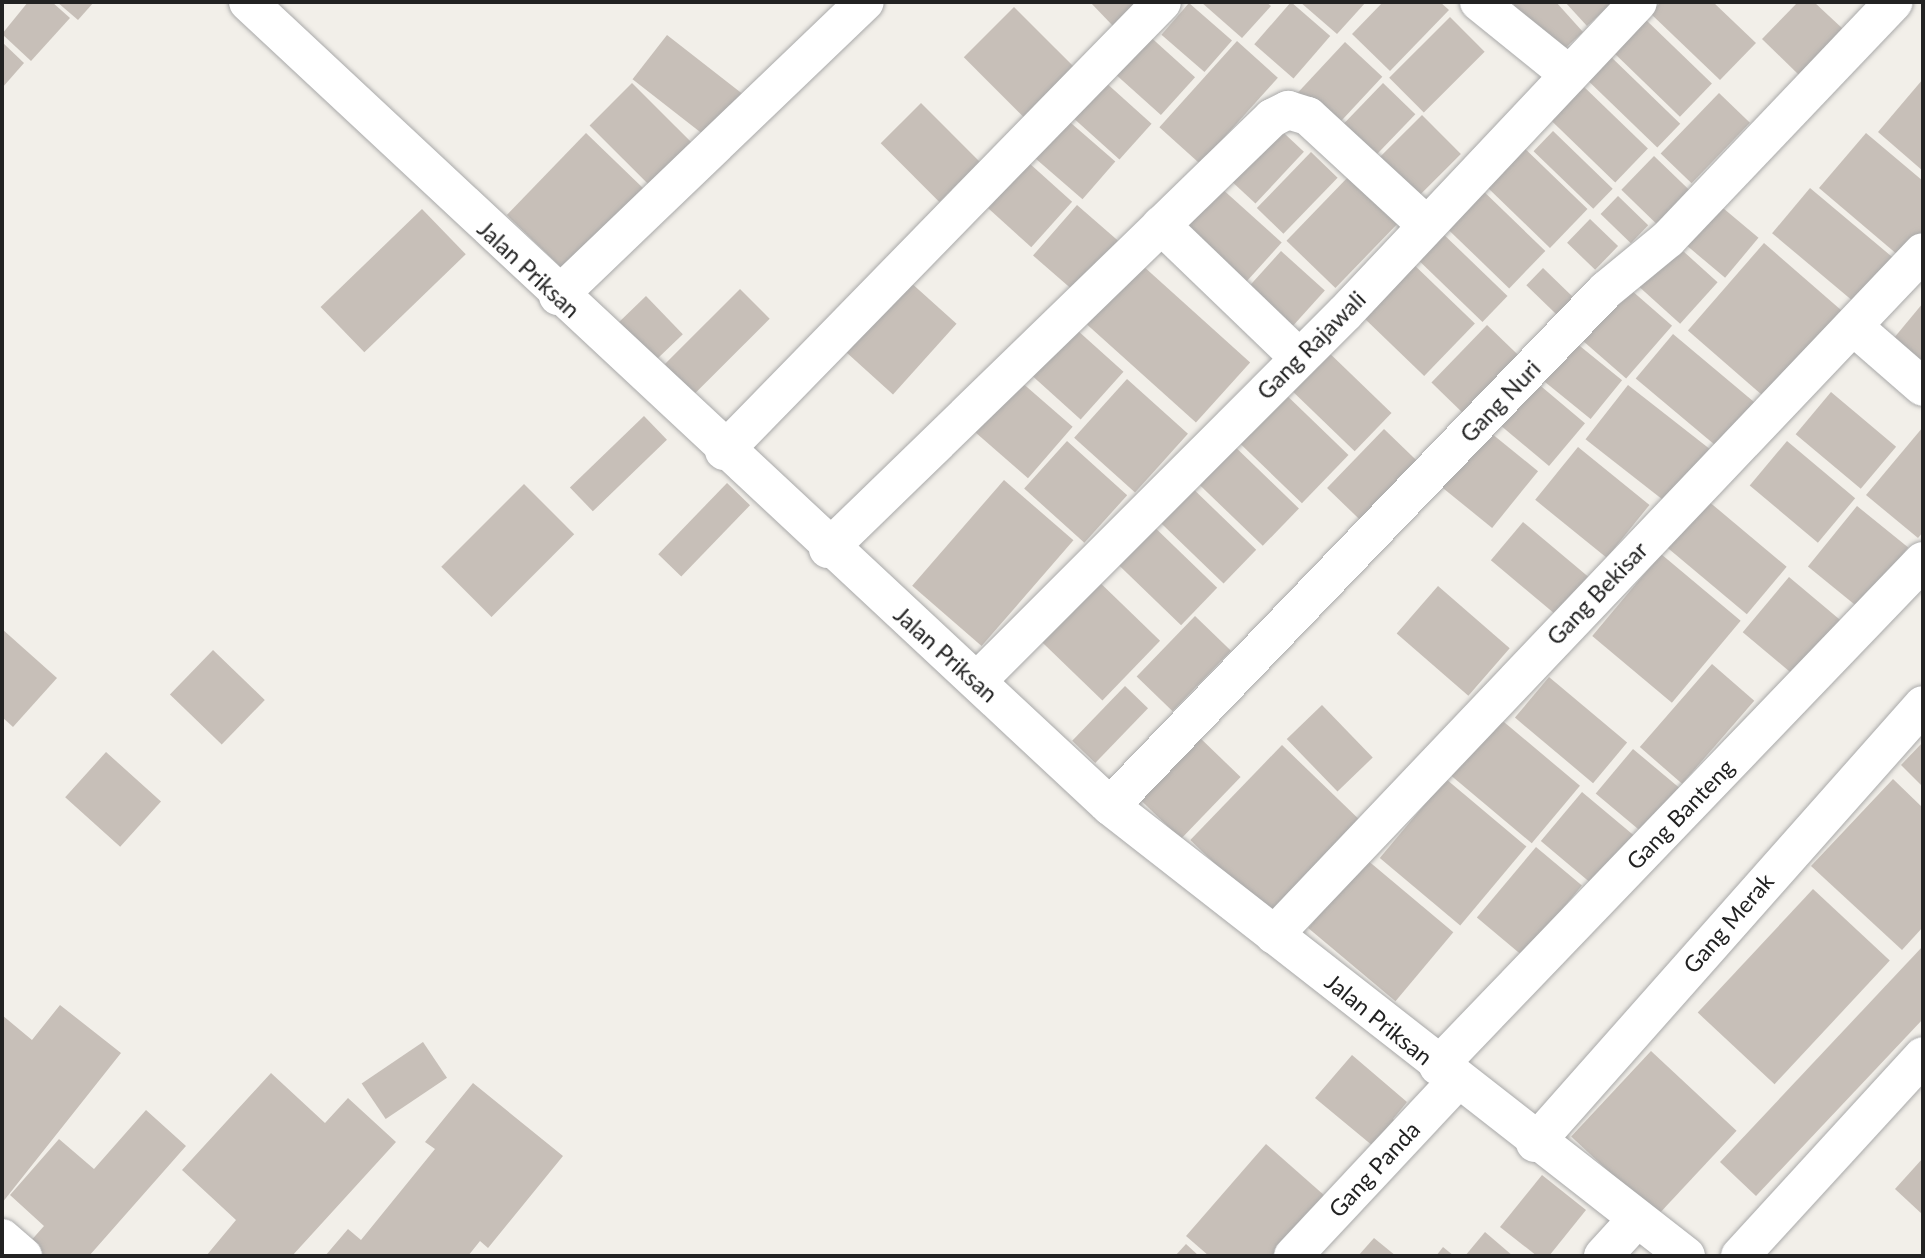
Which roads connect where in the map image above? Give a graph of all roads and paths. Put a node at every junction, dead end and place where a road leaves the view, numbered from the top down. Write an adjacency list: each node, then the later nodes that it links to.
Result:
1 (248, 2): 11 (street, Jalan Priksan)
2 (865, 2): 11 (street)
3 (1162, 2): 15 (street)
4 (1638, 2): 7 (street, Gang Rajawali)
5 (1894, 2): 20 (street, Gang Nuri)
6 (1486, 4): 7 (street)
7 (1567, 73): 8 (street, Gang Rajawali)
8 (1425, 224): 9 (street); 13 (street, Gang Rajawali)
9 (1161, 225): 13 (street); 16 (street)
10 (1923, 252): 12 (street, Gang Bekisar)
11 (558, 296): 15 (street, Jalan Priksan)
12 (1854, 327): 14 (street); 21 (street, Gang Bekisar)
13 (1299, 358): 18 (street, Gang Rajawali)
14 (1923, 387)
15 (724, 451): 16 (street, Jalan Priksan)
16 (828, 549): 18 (street, Jalan Priksan)
17 (1923, 561): 23 (street, Gang Banteng)
18 (978, 681): 20 (street, Jalan Priksan)
19 (1923, 705): 24 (street, Gang Merak)
20 (1110, 806): 21 (street, Jalan Priksan)
21 (1274, 935): 23 (street, Jalan Priksan)
22 (1923, 1056): 31 (street)
23 (1446, 1074): 24 (street, Jalan Priksan); 28 (street, Gang Panda)
24 (1535, 1143): 25 (street, Jalan Priksan)
25 (1636, 1220): 29 (street); 30 (street, Jalan Priksan)
26 (2, 1238): 27 (street)
27 (23, 1256)
28 (1293, 1256)
29 (1603, 1256)
30 (1686, 1256)
31 (1740, 1256)

